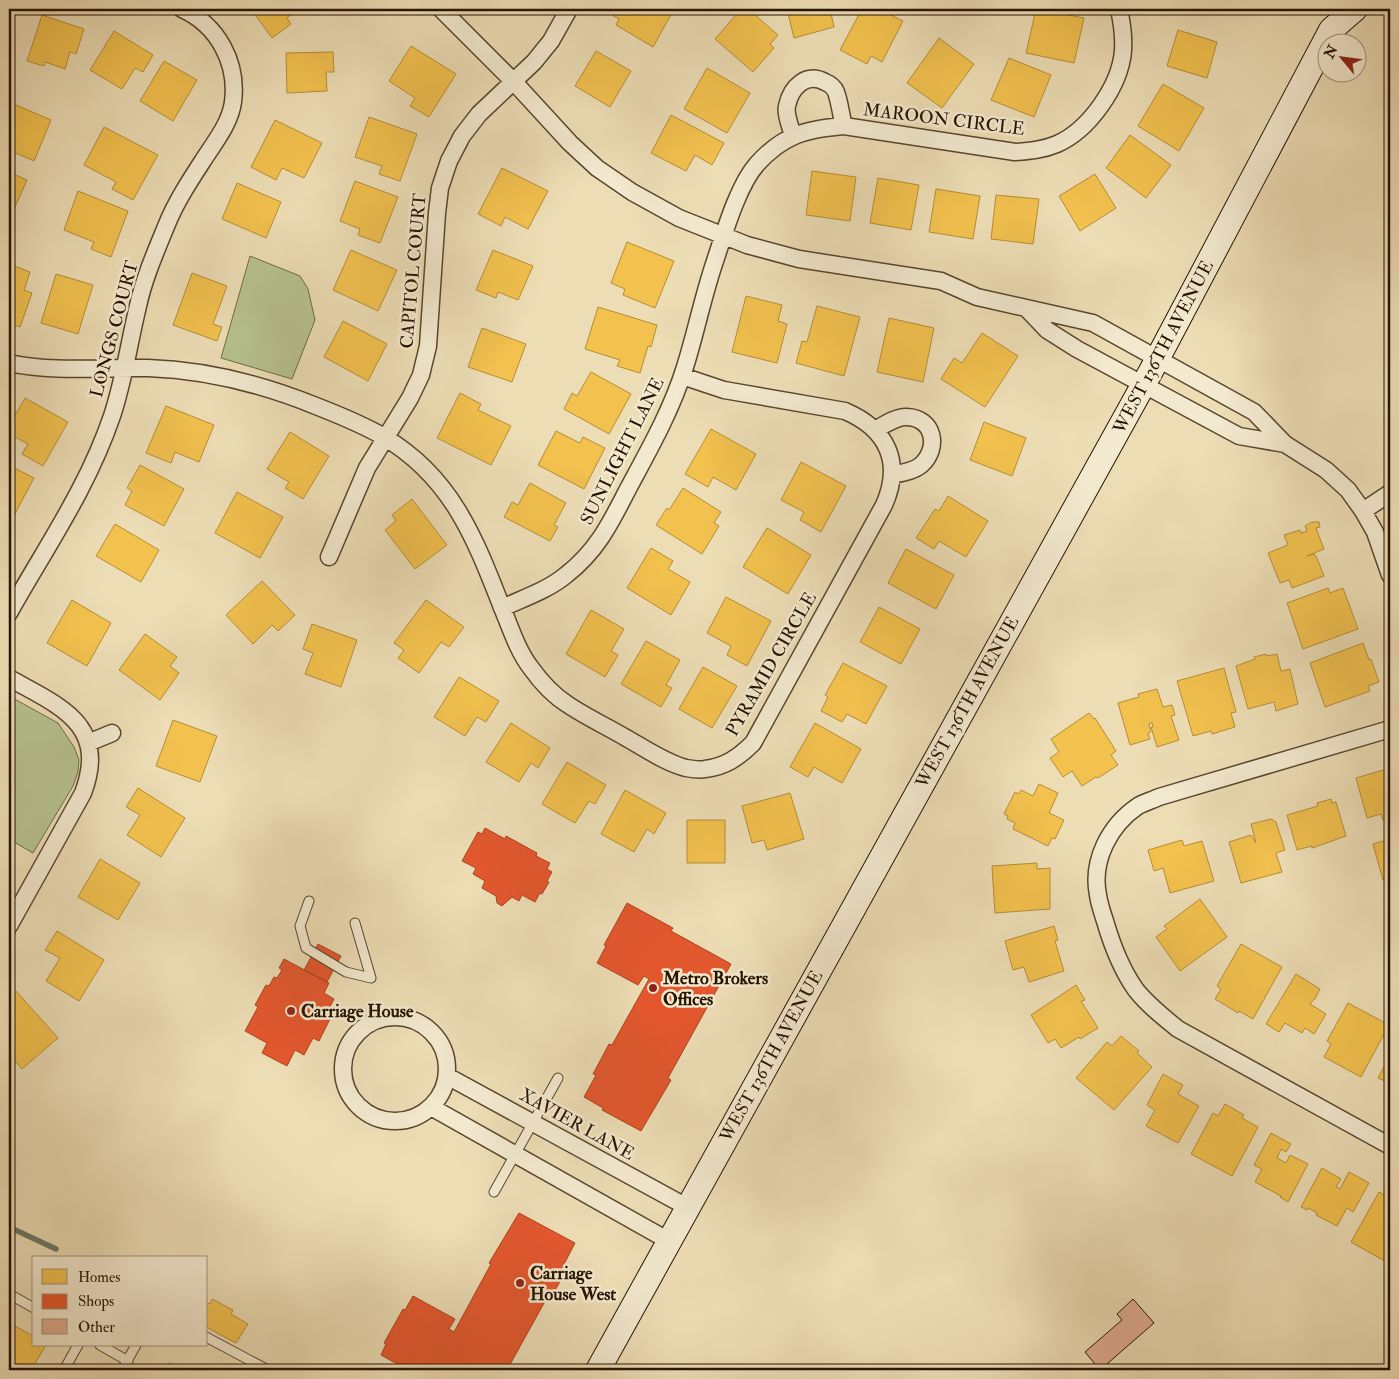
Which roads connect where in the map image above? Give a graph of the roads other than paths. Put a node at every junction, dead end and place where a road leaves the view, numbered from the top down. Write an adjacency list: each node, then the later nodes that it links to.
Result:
1 (182, 9): 14 (street, LONGS COURT)
2 (441, 9): 7 (street)
3 (569, 9): 7 (street)
4 (1119, 9): 8 (street, MAROON CIRCLE)
5 (1355, 9): 6 (main road, WEST 136TH AVENUE)
6 (1332, 20): 12 (main road, WEST 136TH AVENUE)
7 (514, 82): 10 (street); 18 (street, CAPITOL COURT)
8 (844, 126): 9 (street, MAROON CIRCLE); 9 (street, MAROON CIRCLE)
9 (793, 136): 10 (street, MAROON CIRCLE)
10 (723, 237): 11 (street); 15 (street, SUNLIGHT LANE)
11 (1026, 308): 12 (street); 16 (street)
12 (1157, 359): 16 (main road, WEST 136TH AVENUE); 19 (street)
13 (9, 363): 14 (street, PYRAMID CIRCLE)
14 (125, 368): 18 (street, PYRAMID CIRCLE); 26 (street, LONGS COURT)
15 (682, 376): 17 (street, PYRAMID CIRCLE); 25 (street, SUNLIGHT LANE)
16 (1143, 385): 19 (street); 41 (main road, WEST 136TH AVENUE)
17 (875, 430): 20 (street, PYRAMID CIRCLE); 20 (street)
18 (385, 438): 23 (street, CAPITOL COURT); 25 (street, PYRAMID CIRCLE)
19 (1285, 444): 22 (street)
20 (892, 475): 25 (street, PYRAMID CIRCLE)
21 (1390, 493): 22 (street)
22 (1363, 511): 24 (street)
23 (329, 557)
24 (1390, 574)
25 (502, 608)
26 (9, 613)
27 (9, 678): 30 (street)
28 (1390, 729): 38 (street)
29 (112, 733): 30 (street)
30 (88, 743): 33 (street)
31 (309, 901): 32 (lane)
32 (355, 923)
33 (9, 926)
34 (447, 1076): 36 (street); 36 (street); 37 (street, XAVIER LANE)
35 (558, 1078): 37 (lane)
36 (431, 1107): 39 (street)
37 (533, 1123): 39 (lane); 41 (street, XAVIER LANE)
38 (1390, 1146)
39 (516, 1154): 40 (lane); 42 (street)
40 (494, 1192)
41 (687, 1207): 42 (main road, WEST 136TH AVENUE)
42 (669, 1241): 53 (main road, WEST 136TH AVENUE)
43 (9, 1294): 44 (lane)
44 (32, 1307)
45 (208, 1338): 52 (lane)
46 (77, 1346): 50 (lane)
47 (102, 1346): 49 (lane)
48 (135, 1346): 49 (lane)
49 (128, 1360): 51 (lane)
50 (64, 1370)
51 (122, 1370)
52 (268, 1370)
53 (598, 1370)

